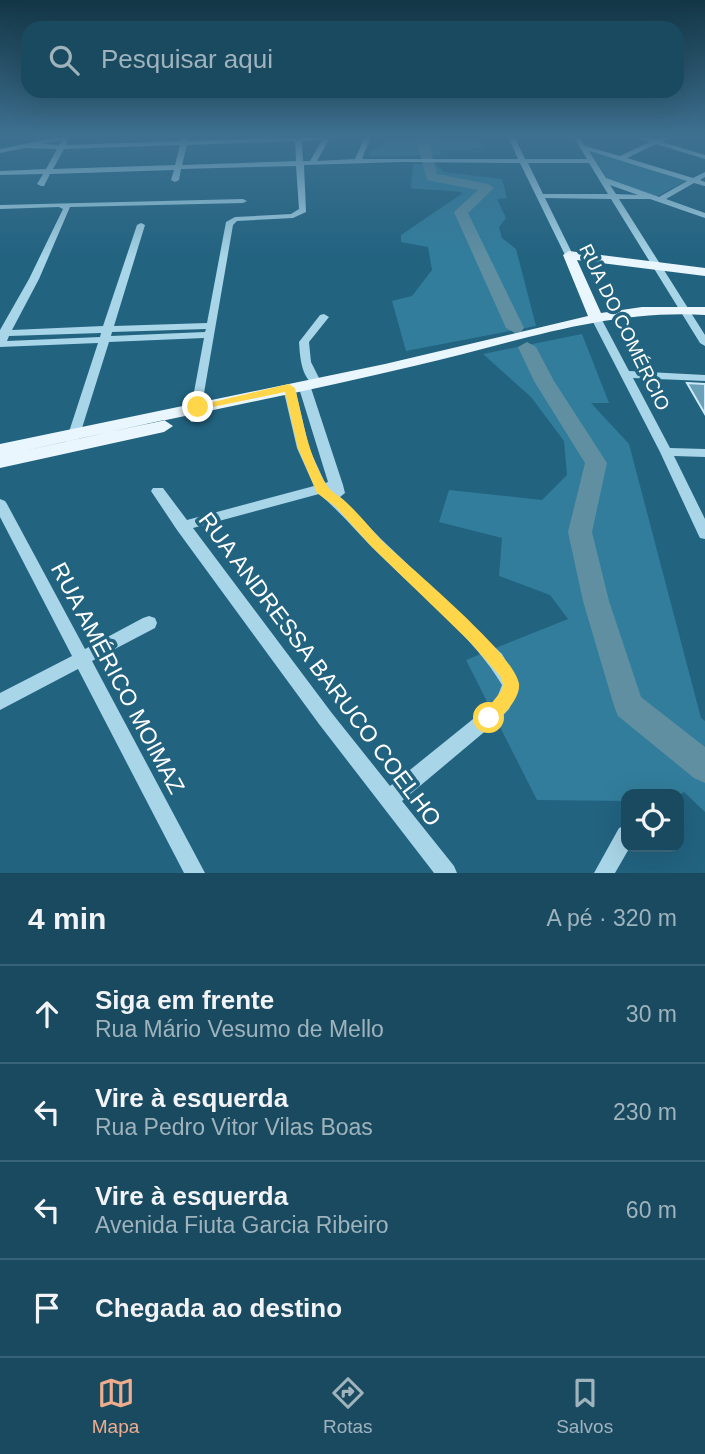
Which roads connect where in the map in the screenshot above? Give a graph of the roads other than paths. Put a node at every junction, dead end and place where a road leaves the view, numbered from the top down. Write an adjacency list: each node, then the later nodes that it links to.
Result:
1 (44, 177): 11 (street)
2 (176, 177): 8 (street)
3 (302, 177): 29 (street)
4 (530, 177): 14 (street, RUA DO COMÉRCIO)
5 (602, 177): 9 (street)
6 (682, 177): 10 (street)
7 (700, 177): 10 (street)
8 (175, 180)
9 (604, 180): 13 (street); 15 (street)
10 (693, 180): 12 (street); 16 (street)
11 (41, 184)
12 (705, 184)
13 (612, 195): 14 (street); 15 (street); 23 (street)
14 (540, 196): 22 (street, RUA DO COMÉRCIO)
15 (649, 197): 16 (street)
16 (659, 200): 20 (street)
17 (243, 201): 18 (street)
18 (60, 205): 19 (street); 30 (street)
19 (0, 207)
20 (705, 216)
21 (141, 225): 31 (street)
22 (569, 255): 23 (main road); 28 (main road, RUA DO COMÉRCIO)
23 (656, 266): 24 (main road); 25 (street)
24 (705, 272)
25 (686, 309): 26 (main road); 28 (main road); 33 (street)
26 (705, 311)
27 (324, 317): 36 (street)
28 (597, 320): 34 (street, RUA DO COMÉRCIO); 36 (main road)
29 (210, 331): 31 (street); 37 (street)
30 (3, 333): 31 (street); 32 (street)
31 (107, 335): 32 (street); 38 (street)
32 (0, 343)
33 (705, 343)
34 (625, 374): 35 (street); 40 (street, RUA DO COMÉRCIO)
35 (705, 378)
36 (301, 390): 37 (main road); 43 (street)
37 (197, 413): 38 (main road)
38 (72, 440): 39 (main road); 42 (main road)
39 (0, 450)
40 (666, 452): 41 (street); 47 (street, RUA DO COMÉRCIO)
41 (705, 453)
42 (0, 462)
43 (329, 488): 46 (street); 51 (street)
44 (158, 491): 46 (street, RUA ANDRESSA BARUCO COELHO)
45 (0, 504): 49 (street, RUA AMÉRICO MOIMAZ)
46 (182, 526): 51 (street, RUA ANDRESSA BARUCO COELHO)
47 (705, 534)
48 (149, 623): 49 (street)
49 (82, 659): 50 (street); 53 (street, RUA AMÉRICO MOIMAZ)
50 (0, 702)
51 (388, 800): 54 (street, RUA ANDRESSA BARUCO COELHO)
52 (621, 844): 55 (street)
53 (195, 873)
54 (447, 873)
55 (604, 873)

